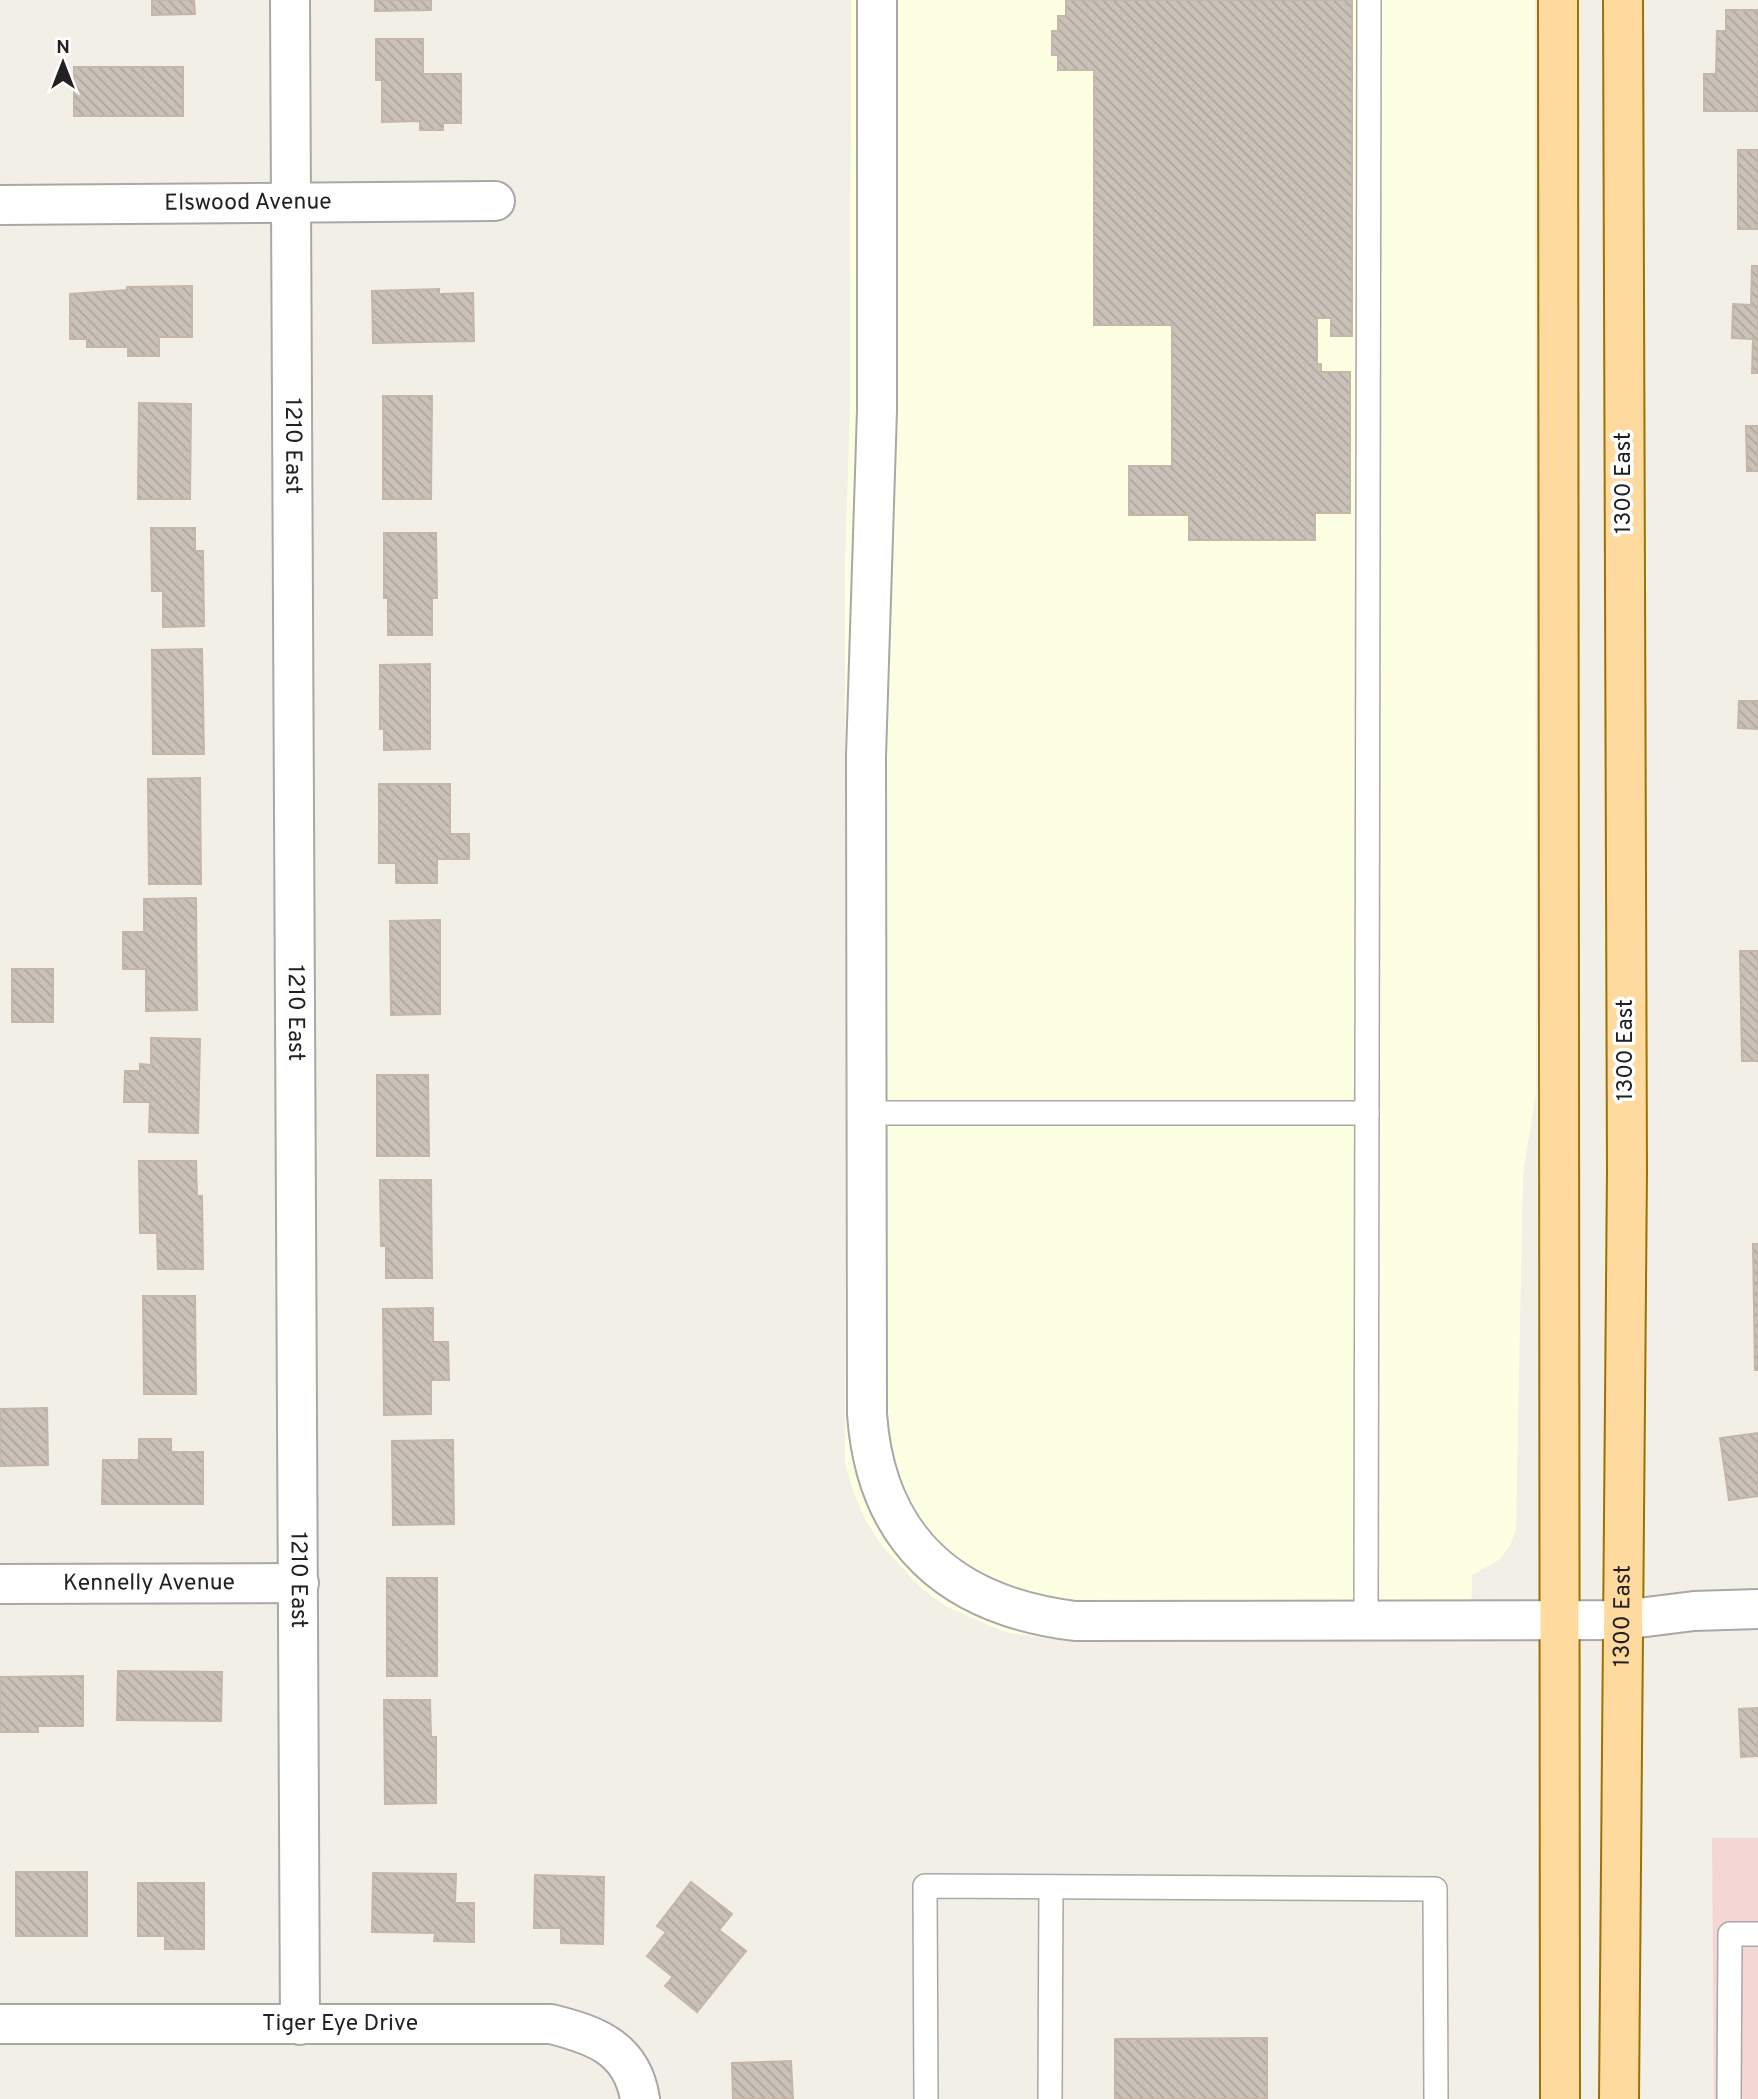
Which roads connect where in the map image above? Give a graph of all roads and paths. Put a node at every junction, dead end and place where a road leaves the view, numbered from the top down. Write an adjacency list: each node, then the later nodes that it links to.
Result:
1 (290, 0): 7 (street, 1210 East)
2 (877, 0): 9 (street)
3 (1369, 0): 10 (lane)
4 (1558, 0): 14 (main road)
5 (1623, 0): 15 (main road, 1300 East)
6 (495, 201): 7 (street, Elswood Avenue)
7 (292, 202): 8 (street, Elswood Avenue); 11 (street, 1210 East)
8 (0, 205)
9 (867, 1113): 10 (lane); 16 (street)
10 (1367, 1113): 16 (lane)
11 (299, 1583): 12 (street, Kennelly Avenue); 20 (street, 1210 East)
12 (0, 1584)
13 (1758, 1609): 15 (street)
14 (1558, 1620): 15 (street); 16 (street); 25 (main road)
15 (1622, 1620): 26 (main road, 1300 East)
16 (1366, 1621)
17 (1051, 1886): 22 (lane); 23 (lane); 24 (lane)
18 (1758, 1934): 27 (lane)
19 (0, 2024): 20 (street, Tiger Eye Drive)
20 (300, 2025): 21 (street, Tiger Eye Drive)
21 (640, 2099)
22 (926, 2099)
23 (1050, 2099)
24 (1436, 2099)
25 (1560, 2099)
26 (1619, 2099)
27 (1730, 2099)

